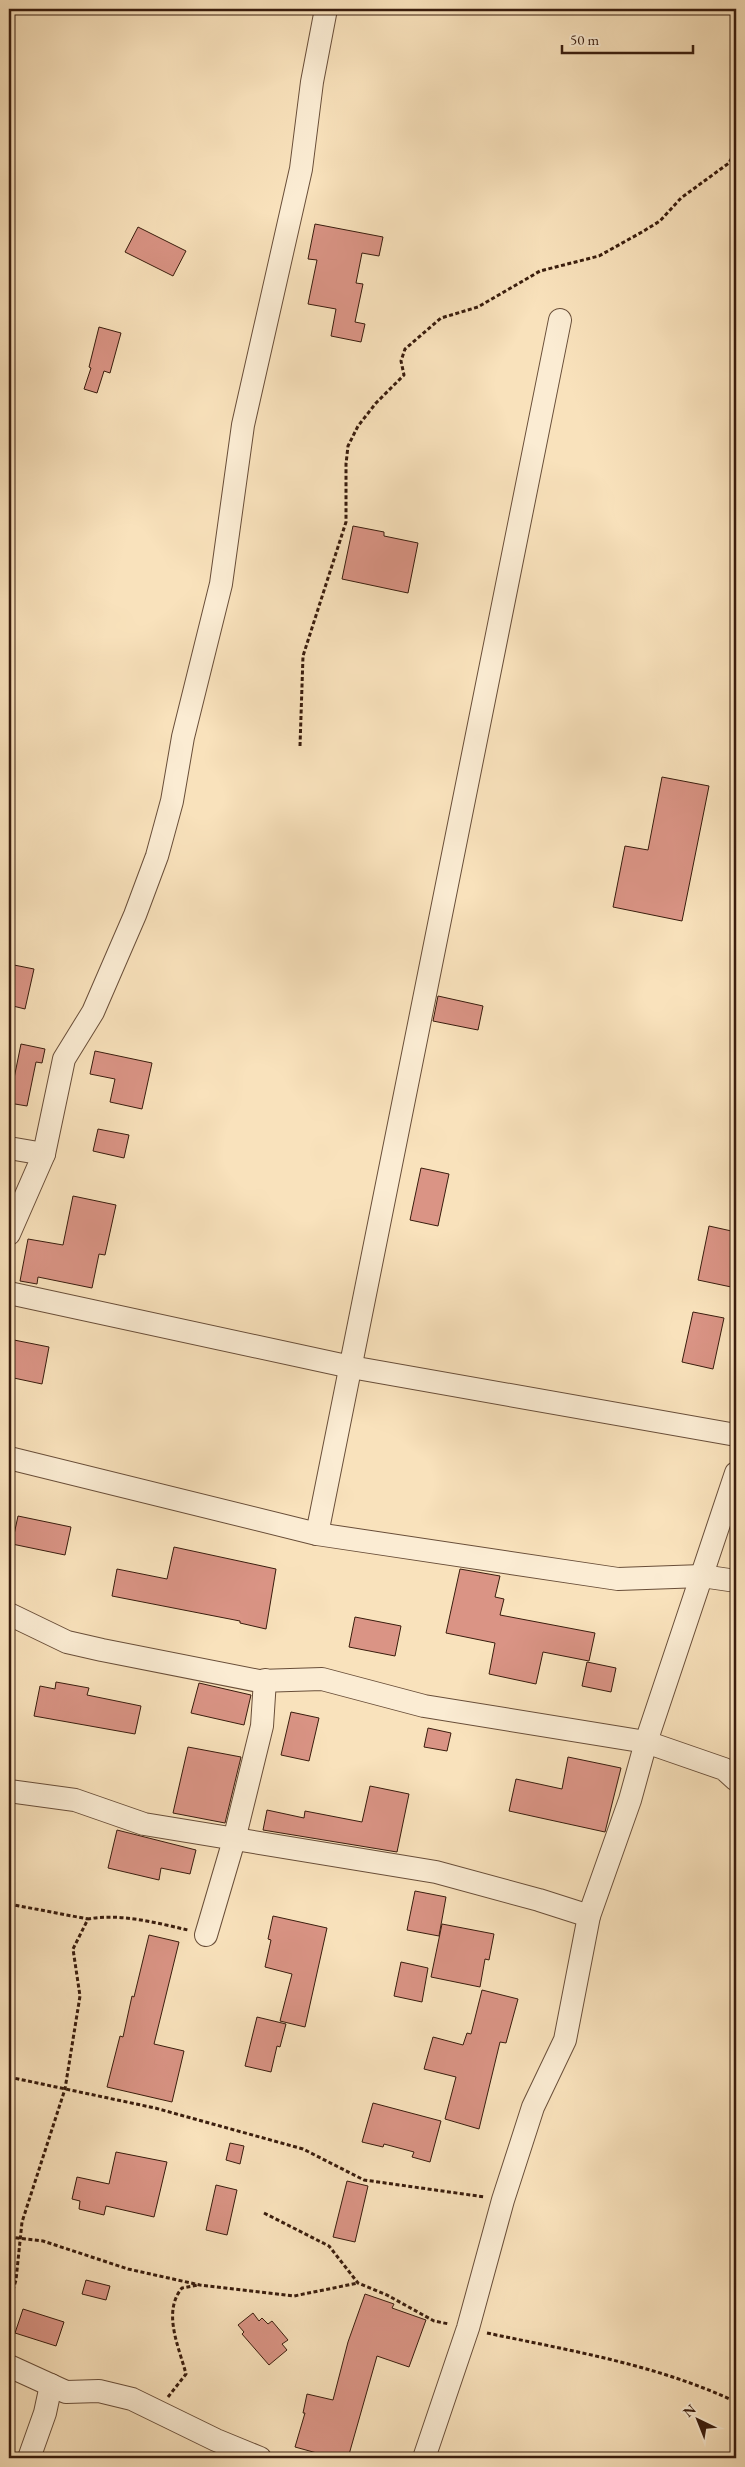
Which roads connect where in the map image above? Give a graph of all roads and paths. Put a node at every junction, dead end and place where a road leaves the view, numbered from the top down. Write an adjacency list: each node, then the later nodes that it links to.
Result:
1 (326, 9): 6 (street)
2 (736, 150): 4 (path)
3 (560, 320): 9 (street)
4 (300, 746)
5 (9, 1148): 6 (street)
6 (44, 1154): 7 (street)
7 (9, 1234)
8 (9, 1293): 9 (street)
9 (351, 1367): 10 (street); 13 (street)
10 (736, 1435)
11 (9, 1458): 13 (street)
12 (736, 1473): 14 (street)
13 (317, 1534): 14 (street)
14 (702, 1576): 15 (street); 18 (street)
15 (736, 1581)
16 (9, 1614): 17 (street)
17 (265, 1680): 18 (street); 21 (street)
18 (646, 1742): 19 (street); 23 (street)
19 (736, 1780)
20 (9, 1791): 21 (street)
21 (234, 1840): 23 (street); 25 (street)
22 (9, 1904): 24 (path)
23 (589, 1916): 28 (street)
24 (88, 1919): 25 (path); 27 (path)
25 (206, 1934)
26 (9, 2077): 27 (path)
27 (65, 2089): 28 (path); 31 (path)
28 (503, 2200): 35 (street)
29 (264, 2213): 32 (path)
30 (9, 2237): 31 (path)
31 (20, 2239): 33 (path); 34 (path)
32 (358, 2283): 33 (path); 35 (path)
33 (200, 2285): 39 (path)
34 (9, 2303)
35 (468, 2328): 38 (path); 42 (street)
36 (9, 2366): 37 (street)
37 (51, 2384): 39 (street); 40 (street)
38 (736, 2402)
39 (156, 2411): 41 (street)
40 (29, 2458)
41 (260, 2458)
42 (424, 2458)

